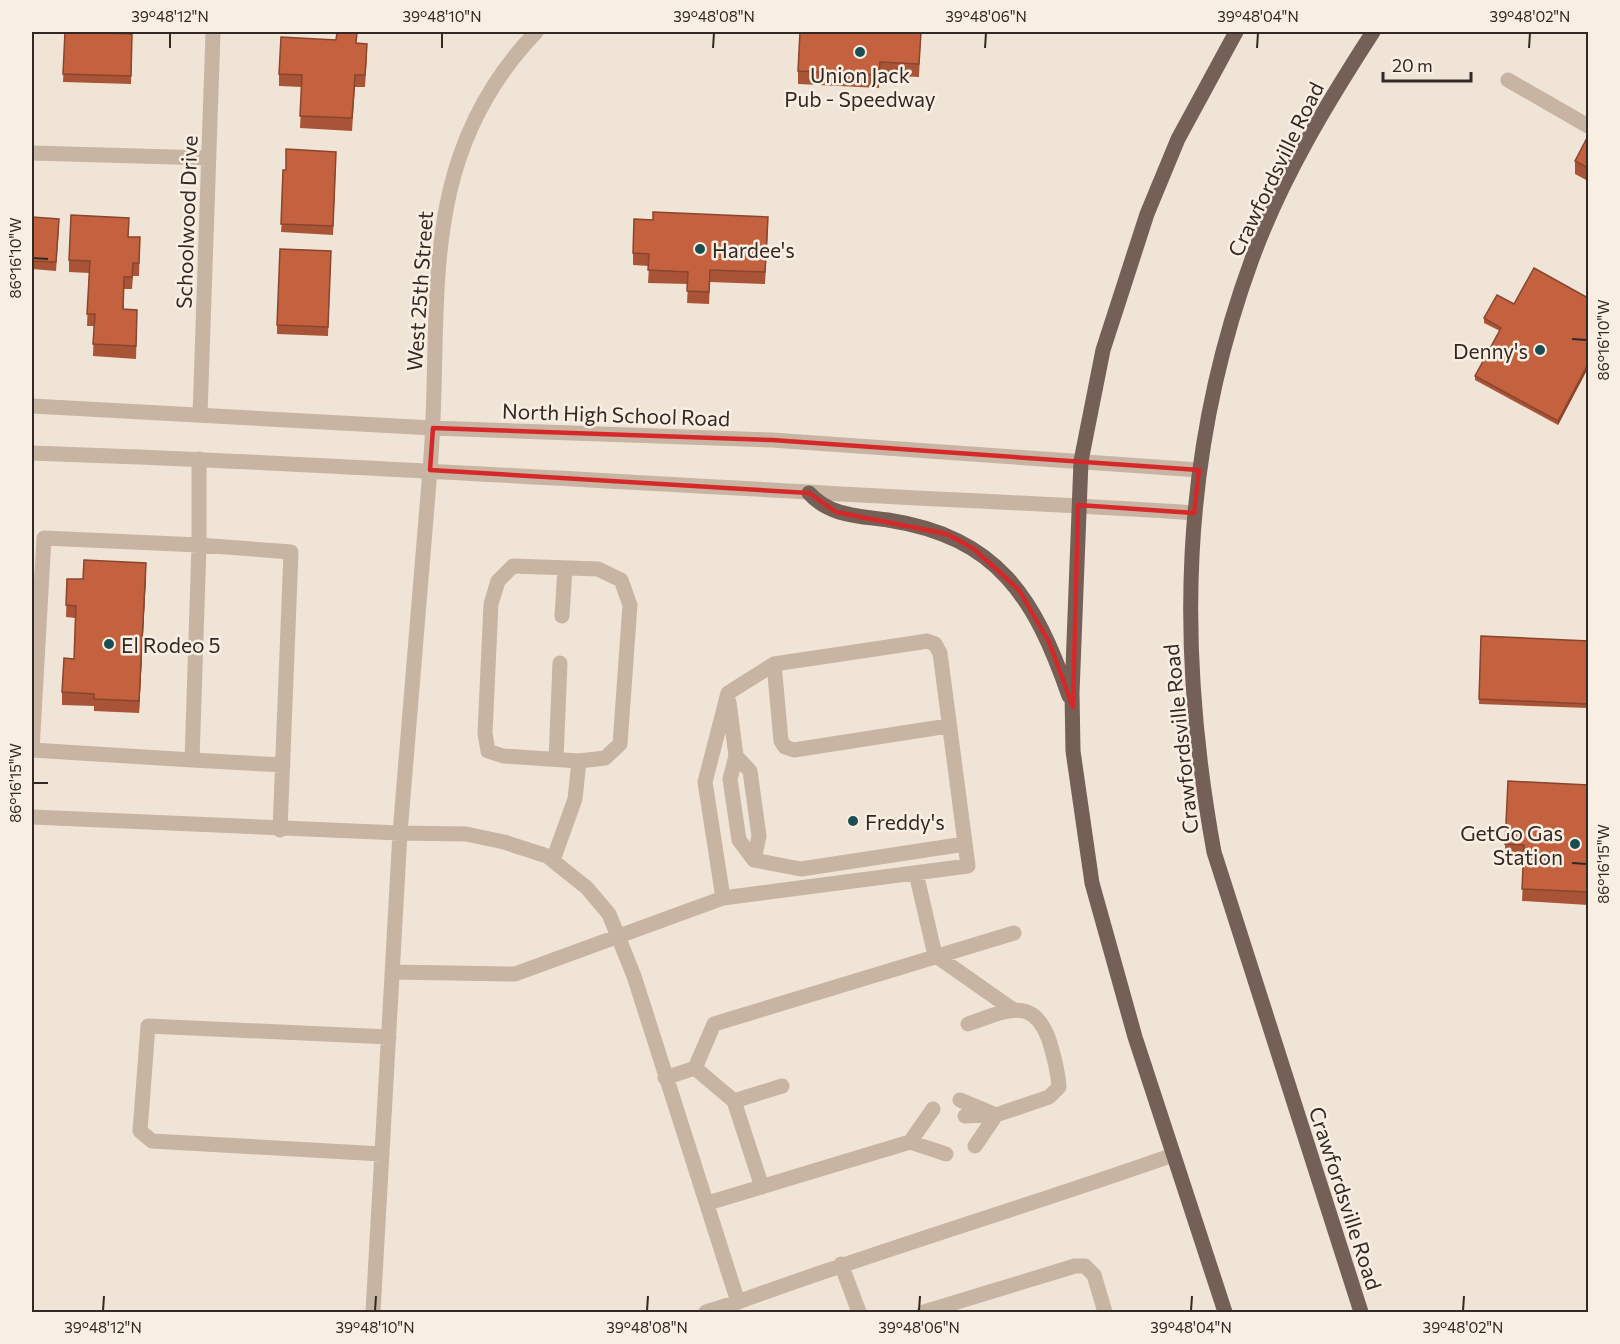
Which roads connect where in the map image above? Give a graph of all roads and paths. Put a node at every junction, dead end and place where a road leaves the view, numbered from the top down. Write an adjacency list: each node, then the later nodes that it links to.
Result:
1 (213, 32): 8 (street, Schoolwood Drive)
2 (536, 32): 11 (street, West 25th Street)
3 (1236, 32): 14 (main road)
4 (1373, 32): 16 (main road, Crawfordsville Road)
5 (1508, 80): 6 (street)
6 (1588, 126)
7 (32, 153): 8 (street)
8 (209, 158): 10 (street, Schoolwood Drive)
9 (32, 406): 10 (street, North High School Road)
10 (200, 415): 11 (street, North High School Road)
11 (433, 428): 14 (street, North High School Road); 15 (street, West 25th Street)
12 (32, 453): 13 (street)
13 (199, 459): 15 (street); 20 (street)
14 (1081, 461): 16 (street, North High School Road); 18 (main road)
15 (430, 470): 17 (street); 34 (street, West 25th Street)
16 (1199, 470): 19 (main road, Crawfordsville Road)
17 (809, 493): 18 (street); 26 (main road)
18 (1078, 505): 19 (street); 26 (main road)
19 (1194, 513): 70 (main road, Crawfordsville Road)
20 (199, 545): 29 (street); 29 (street); 31 (street)
21 (565, 568): 22 (street); 28 (street); 30 (street)
22 (562, 616)
23 (560, 663): 28 (street)
24 (774, 664): 25 (street); 27 (street); 27 (street)
25 (728, 693): 35 (street); 38 (street)
26 (1072, 707): 59 (main road)
27 (948, 726): 35 (street)
28 (556, 759): 30 (street)
29 (192, 760): 31 (street)
30 (579, 761): 36 (street)
31 (284, 765): 33 (street)
32 (32, 817): 33 (street)
33 (280, 830): 34 (street)
34 (400, 833): 36 (street); 42 (street, West 25th Street)
35 (965, 844): 37 (street)
36 (553, 860): 40 (street)
37 (916, 873): 38 (street); 41 (street)
38 (723, 898): 40 (street)
39 (1014, 933): 41 (street)
40 (617, 935): 42 (street); 47 (street)
41 (935, 955): 43 (street); 46 (street)
42 (392, 972): 45 (street, West 25th Street)
43 (1012, 1009): 44 (street); 52 (street)
44 (968, 1024)
45 (389, 1038): 58 (street, West 25th Street); 58 (street)
46 (695, 1068): 47 (street); 50 (street)
47 (666, 1078): 61 (street)
48 (782, 1086): 50 (street)
49 (960, 1100): 52 (street)
50 (734, 1101): 60 (street)
51 (933, 1109): 56 (street)
52 (996, 1115): 53 (street); 55 (street)
53 (965, 1116)
54 (938, 1125): 56 (street)
55 (972, 1139)
56 (910, 1142): 57 (street); 60 (street)
57 (945, 1148)
58 (382, 1154): 64 (street, West 25th Street)
59 (1173, 1155): 62 (street); 69 (main road)
60 (762, 1187): 61 (street)
61 (708, 1203): 63 (street)
62 (841, 1264): 63 (street); 66 (street)
63 (738, 1302): 65 (street)
64 (373, 1312)
65 (706, 1312)
66 (859, 1312)
67 (924, 1312): 68 (street)
68 (1105, 1312)
69 (1225, 1312)
70 (1361, 1312)

